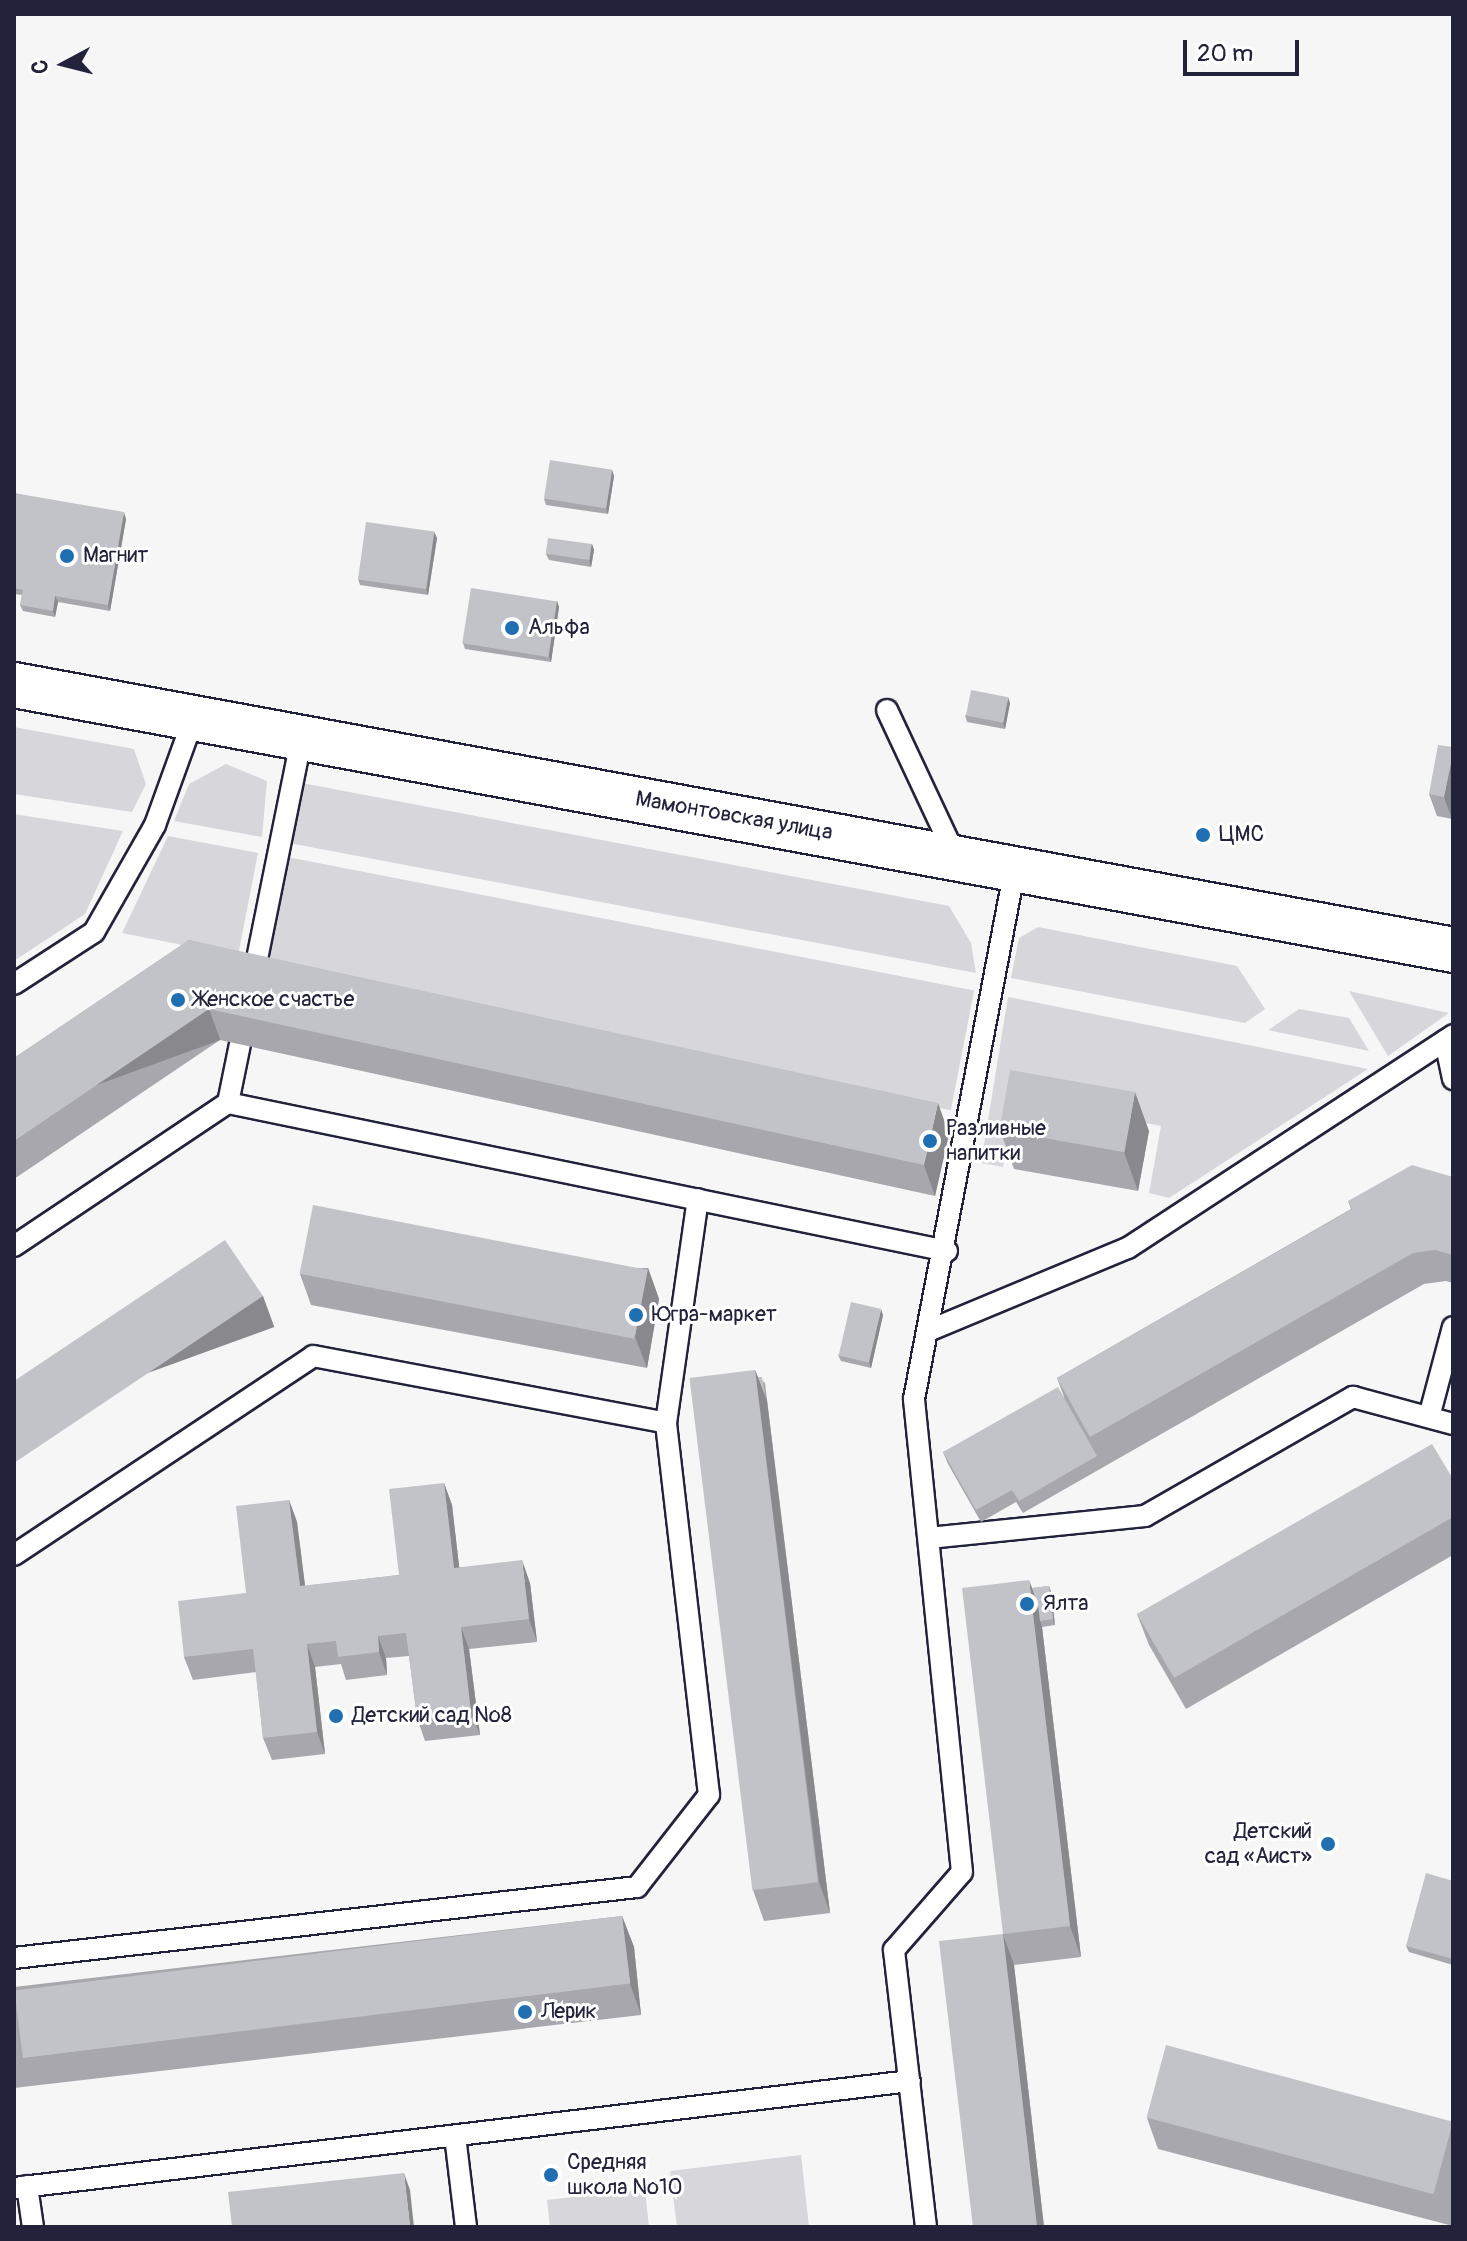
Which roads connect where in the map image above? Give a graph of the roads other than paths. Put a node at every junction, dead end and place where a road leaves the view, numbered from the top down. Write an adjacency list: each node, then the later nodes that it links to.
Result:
1 (14, 685): 3 (main road, Мамонтовская улица)
2 (887, 710): 5 (lane)
3 (194, 717): 4 (main road, Мамонтовская улица); 9 (lane)
4 (302, 736): 5 (main road, Мамонтовская улица); 8 (lane)
5 (956, 857): 6 (main road, Мамонтовская улица)
6 (1015, 868): 7 (main road, Мамонтовская улица); 16 (lane)
7 (1453, 950)
8 (252, 983)
9 (14, 984)
10 (1449, 1038): 12 (lane); 18 (lane)
11 (240, 1044): 13 (lane)
12 (1453, 1079)
13 (228, 1103): 14 (lane); 15 (lane)
14 (698, 1199): 16 (lane); 20 (lane)
15 (14, 1246)
16 (947, 1251): 18 (lane)
17 (1453, 1327): 19 (lane)
18 (933, 1329): 22 (lane)
19 (1429, 1417): 21 (lane); 22 (lane)
20 (666, 1423): 23 (lane); 24 (lane)
21 (1453, 1424)
22 (929, 1538): 25 (lane)
23 (14, 1555)
24 (14, 1958)
25 (910, 2081): 26 (lane); 30 (lane)
26 (455, 2136): 27 (lane); 29 (lane)
27 (21, 2187): 28 (lane)
28 (33, 2227)
29 (466, 2227)
30 (926, 2227)

